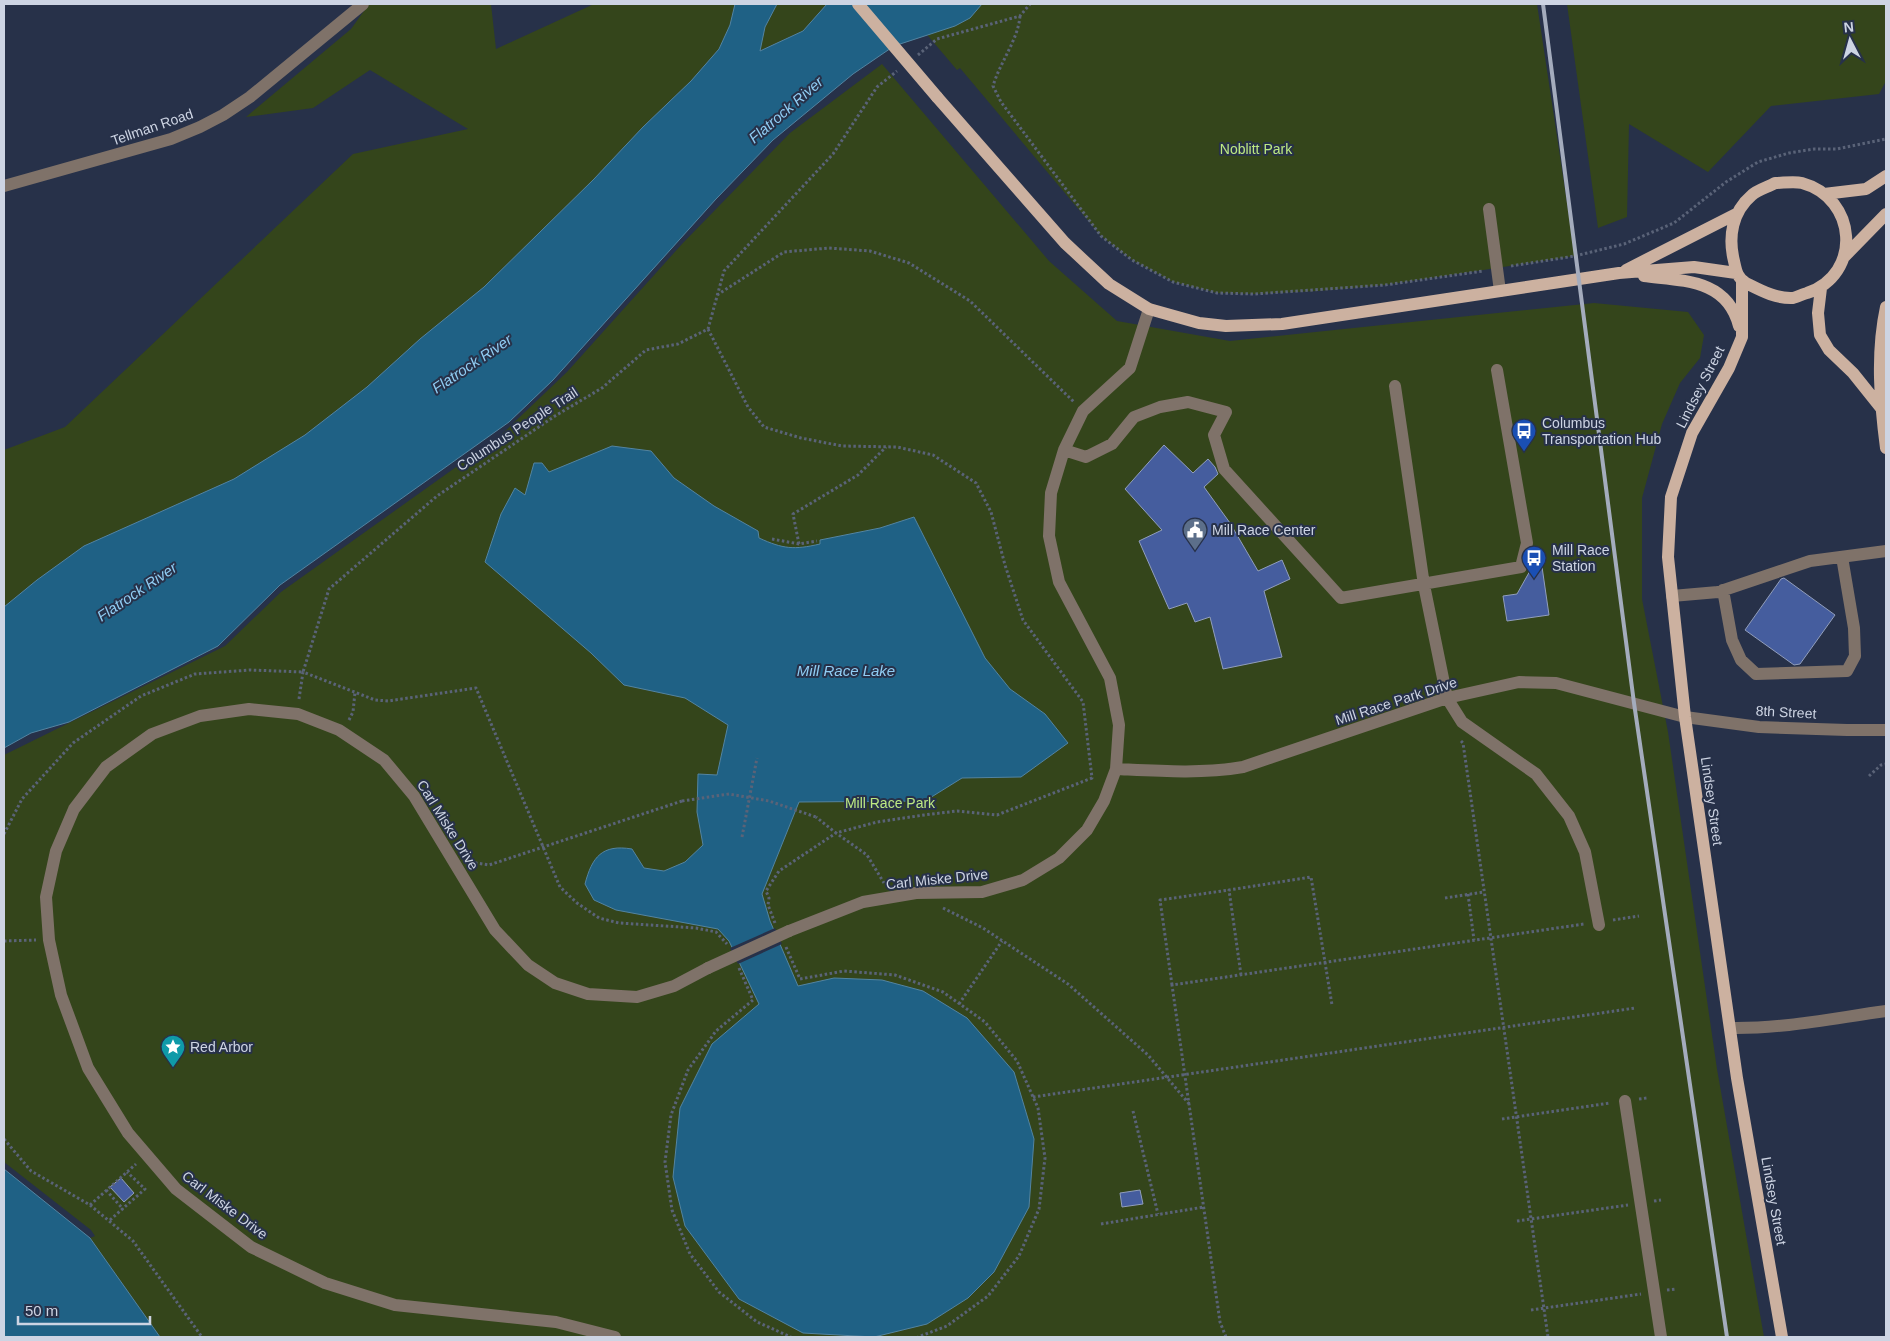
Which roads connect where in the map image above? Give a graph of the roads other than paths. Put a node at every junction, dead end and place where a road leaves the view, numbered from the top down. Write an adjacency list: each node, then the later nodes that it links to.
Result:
1 (363, 4): 4 (street, Tellman Road)
2 (858, 4): 15 (main road, bridge)
3 (1886, 176): 5 (main road)
4 (4, 186)
5 (1824, 194): 7 (main road); 9 (main road)
6 (1488, 209): 13 (street)
7 (1736, 214): 10 (main road); 11 (main road)
8 (1886, 214): 9 (main road)
9 (1844, 257): 12 (main road)
10 (1619, 273): 11 (main road); 13 (main road); 16 (main road)
11 (1739, 277): 12 (main road); 16 (main road, Lindsey Street)
12 (1820, 288): 19 (main road)
13 (1500, 291): 15 (main road)
14 (1886, 307): 19 (main road)
15 (1149, 309): 21 (street, Carl Miske Drive)
16 (1742, 337): 26 (main road, Lindsey Street)
17 (1497, 370): 24 (street)
18 (1394, 386): 24 (street)
19 (1881, 408): 20 (main road)
20 (1886, 448)
21 (1064, 450): 24 (street); 30 (street, Carl Miske Drive)
22 (1886, 551): 23 (street)
23 (1842, 557): 25 (street); 25 (street)
24 (1424, 585): 27 (street)
25 (1723, 590): 26 (street)
26 (1672, 596): 28 (main road, Lindsey Street)
27 (1447, 698): 28 (street, Mill Race Park Drive); 30 (street, Mill Race Park Drive); 31 (street)
28 (1685, 717): 29 (street, 8th Street); 33 (main road, Lindsey Street)
29 (1886, 730)
30 (1116, 769): 35 (street, Carl Miske Drive, bridge)
31 (1598, 924)
32 (1886, 1010): 33 (street)
33 (1730, 1028): 37 (main road, Lindsey Street)
34 (1625, 1101): 36 (street)
35 (615, 1337)
36 (1661, 1337)
37 (1782, 1337)

